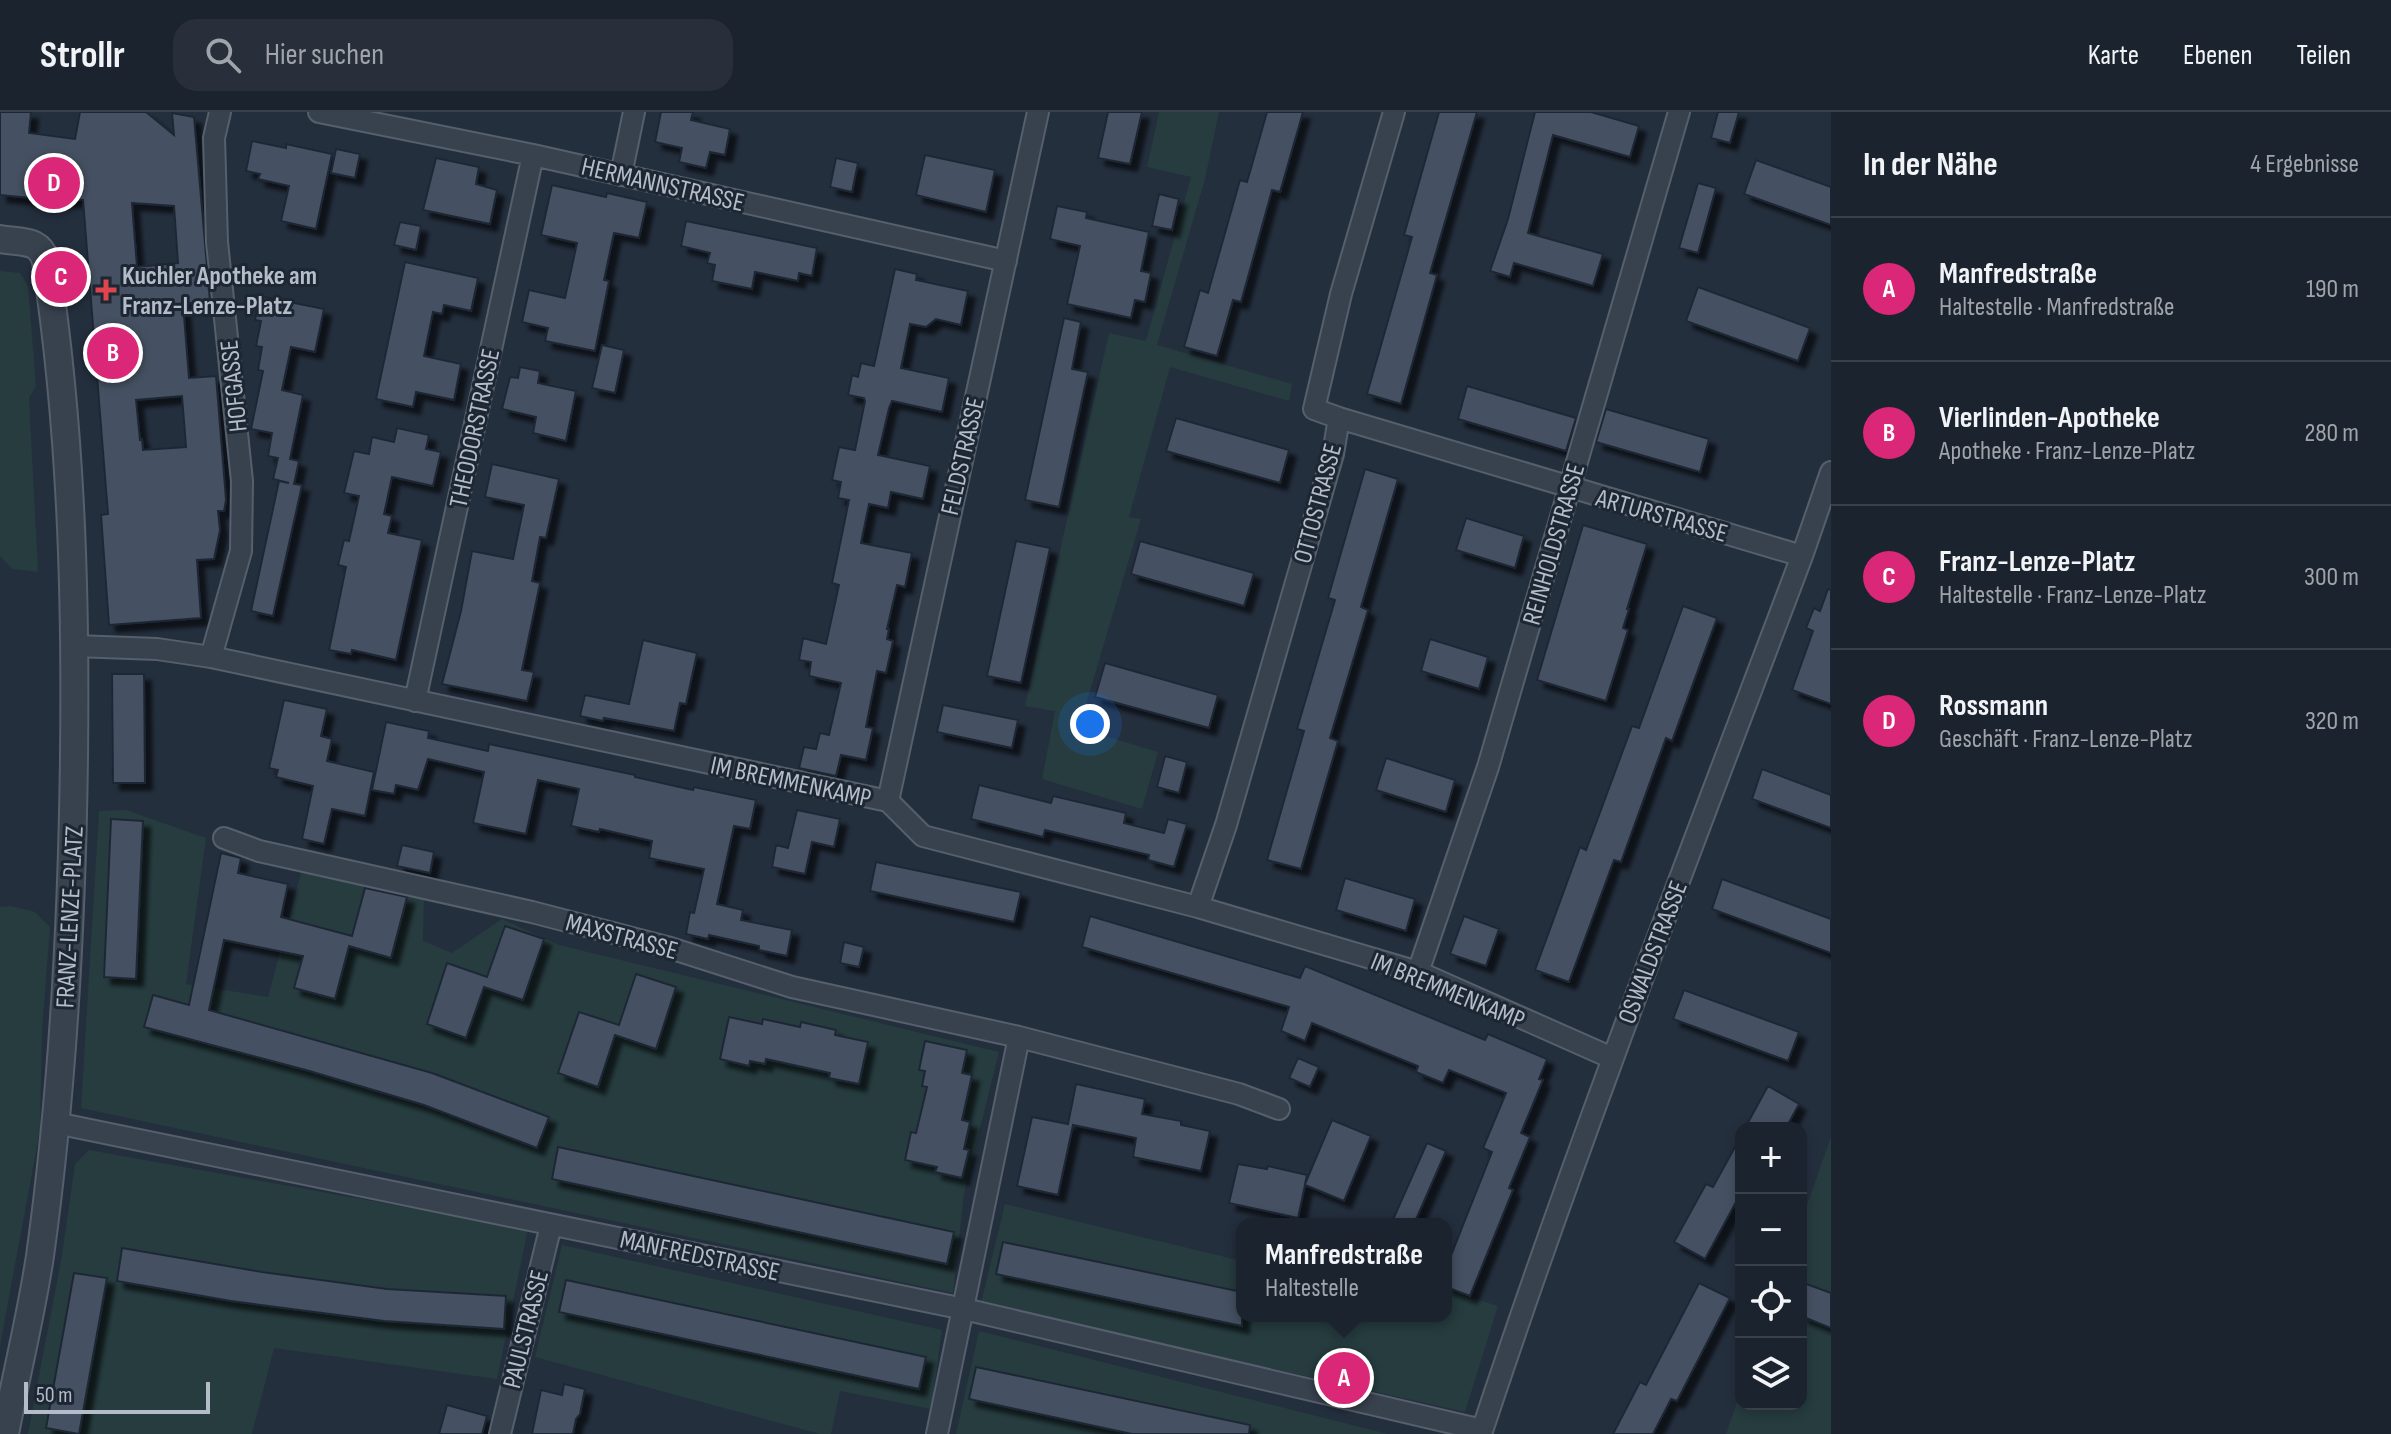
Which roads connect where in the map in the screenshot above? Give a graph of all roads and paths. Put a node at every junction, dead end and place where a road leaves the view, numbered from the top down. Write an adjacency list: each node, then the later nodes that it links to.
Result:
1 (220, 112): 16 (street, HOFGASSE)
2 (319, 112): 7 (street, HERMANNSTRASSE)
3 (634, 112): 8 (street)
4 (1038, 112): 10 (street, FELDSTRASSE)
5 (1394, 112): 11 (street, OTTOSTRASSE)
6 (1679, 112): 13 (street, REINHOLDSTRASSE)
7 (533, 155): 8 (street, HERMANNSTRASSE); 17 (street, THEODORSTRASSE)
8 (621, 175): 10 (street, HERMANNSTRASSE)
9 (0, 239): 15 (street, FRANZ-LENZE-PLATZ)
10 (1006, 261): 18 (street, FELDSTRASSE)
11 (1339, 418): 13 (street, ARTURSTRASSE); 20 (street, OTTOSTRASSE)
12 (1831, 472): 14 (street, OSWALDSTRASSE)
13 (1569, 488): 14 (street, ARTURSTRASSE); 21 (street, REINHOLDSTRASSE)
14 (1802, 556): 23 (street, OSWALDSTRASSE)
15 (75, 646): 16 (street, IM BREMMENKAMP); 25 (street, FRANZ-LENZE-PLATZ)
16 (211, 657): 17 (street, IM BREMMENKAMP)
17 (415, 701): 18 (street, IM BREMMENKAMP)
18 (888, 801): 20 (street, IM BREMMENKAMP)
19 (224, 838): 22 (street, MAXSTRASSE)
20 (1198, 907): 21 (street, IM BREMMENKAMP)
21 (1418, 972): 23 (street, IM BREMMENKAMP)
22 (1019, 1037): 24 (street, MAXSTRASSE); 27 (street)
23 (1612, 1058): 28 (street, OSWALDSTRASSE)
24 (1279, 1109)
25 (56, 1123): 26 (street, MANFREDSTRASSE); 29 (street, FRANZ-LENZE-PLATZ)
26 (551, 1225): 27 (street, MANFREDSTRASSE); 30 (street, PAULSTRASSE)
27 (964, 1309): 28 (street, MANFREDSTRASSE); 31 (street)
28 (1482, 1432)
29 (5, 1434)
30 (500, 1434)
31 (937, 1434)

